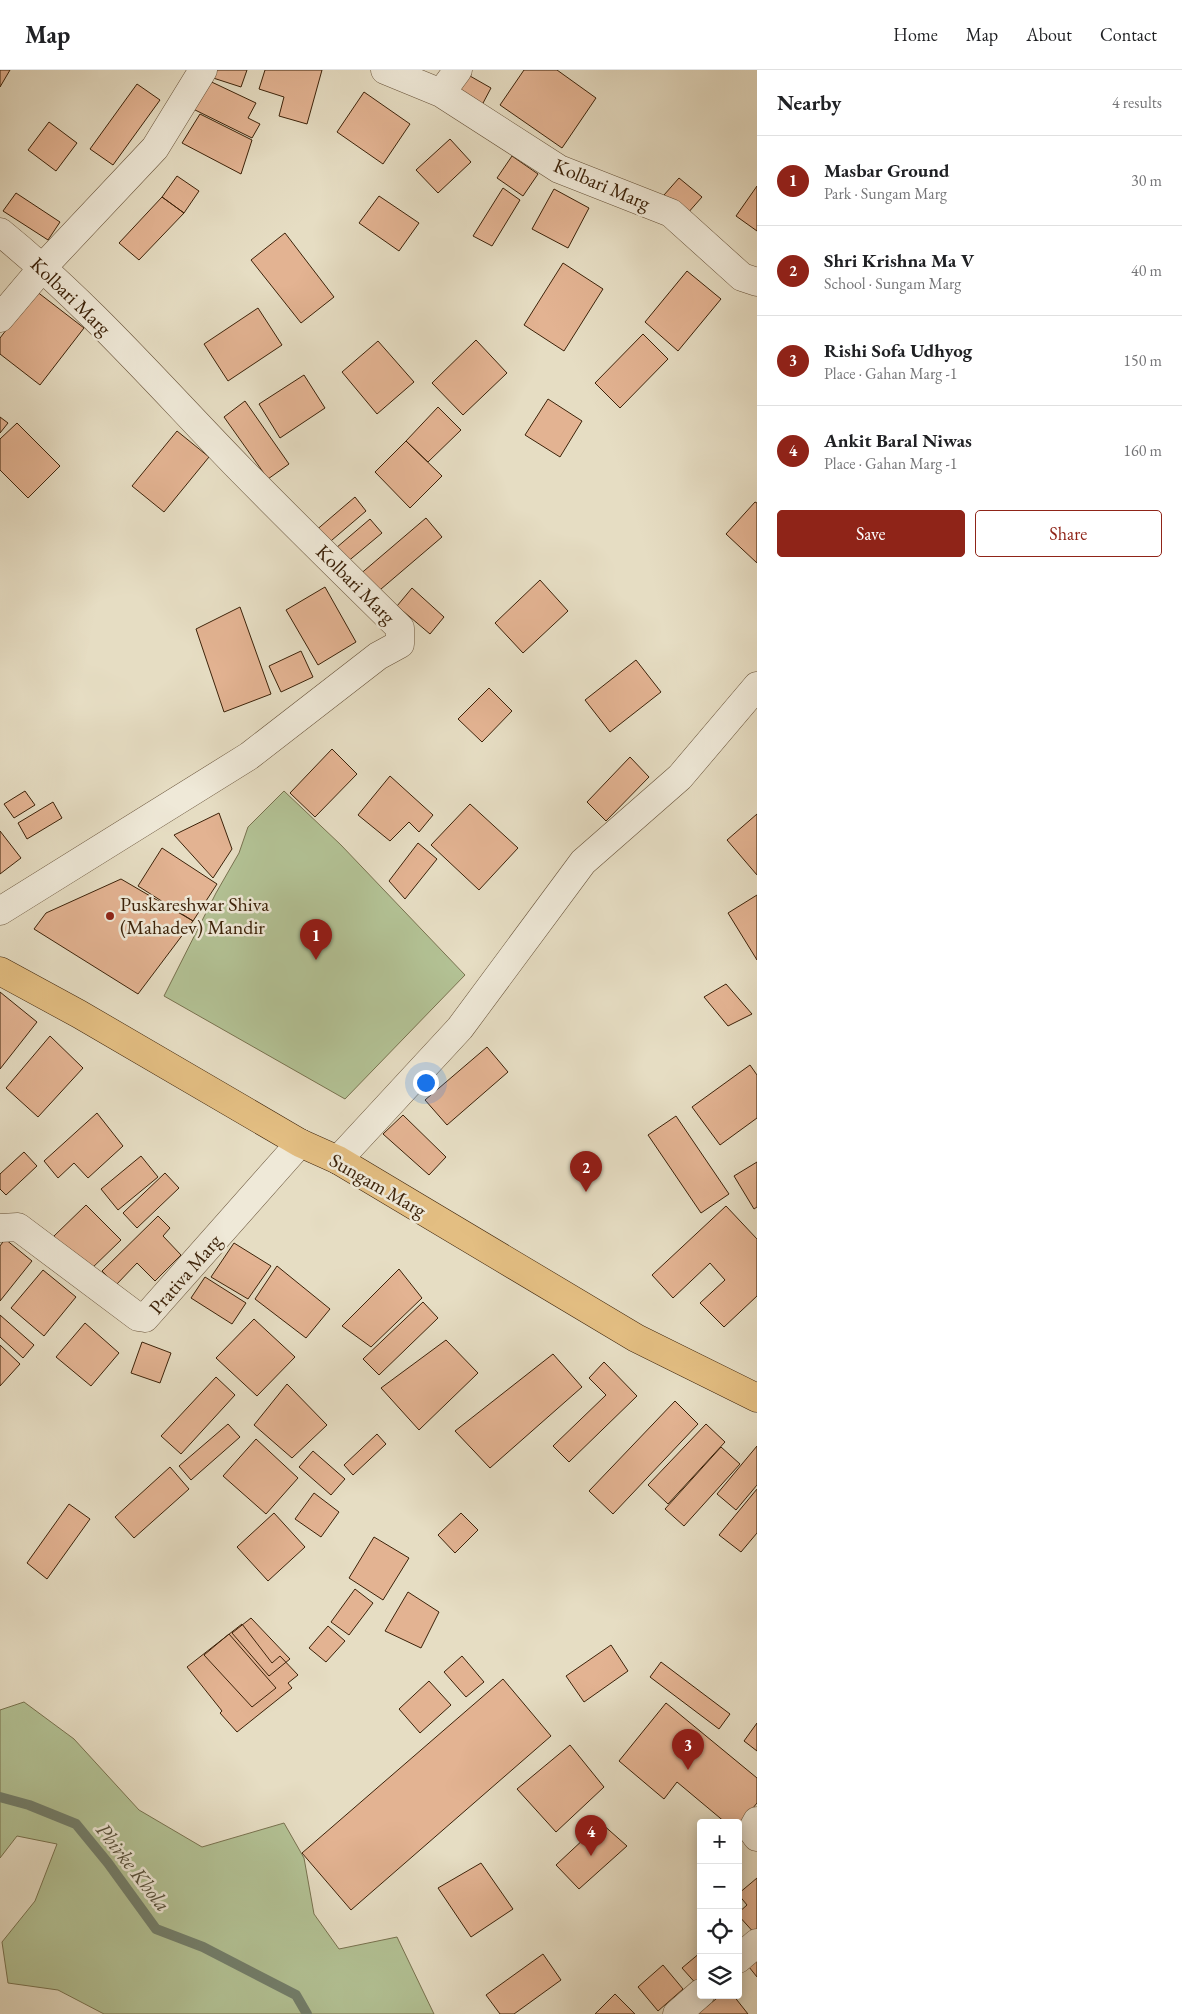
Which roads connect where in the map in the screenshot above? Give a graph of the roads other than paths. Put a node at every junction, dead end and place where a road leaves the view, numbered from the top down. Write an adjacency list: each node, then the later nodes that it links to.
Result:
1 (204, 70): 6 (street)
2 (385, 70): 4 (street, Kolbari Marg)
3 (458, 70): 4 (street)
4 (441, 93): 7 (street, Kolbari Marg)
5 (0, 232): 6 (street, Kolbari Marg)
6 (43, 267): 8 (street); 10 (street, Kolbari Marg)
7 (757, 282)
8 (0, 318)
9 (757, 686): 13 (street)
10 (0, 911)
11 (0, 971): 12 (main road, Sungam Marg)
12 (300, 1143): 13 (main road, Sungam Marg); 14 (street, Prativa Marg)
13 (338, 1160): 15 (main road, Sungam Marg)
14 (0, 1228)
15 (757, 1398)
16 (757, 1821): 17 (street)
17 (757, 1837)
18 (757, 1943): 19 (street)
19 (742, 1956)
20 (697, 1996): 21 (street)
21 (677, 2014)

